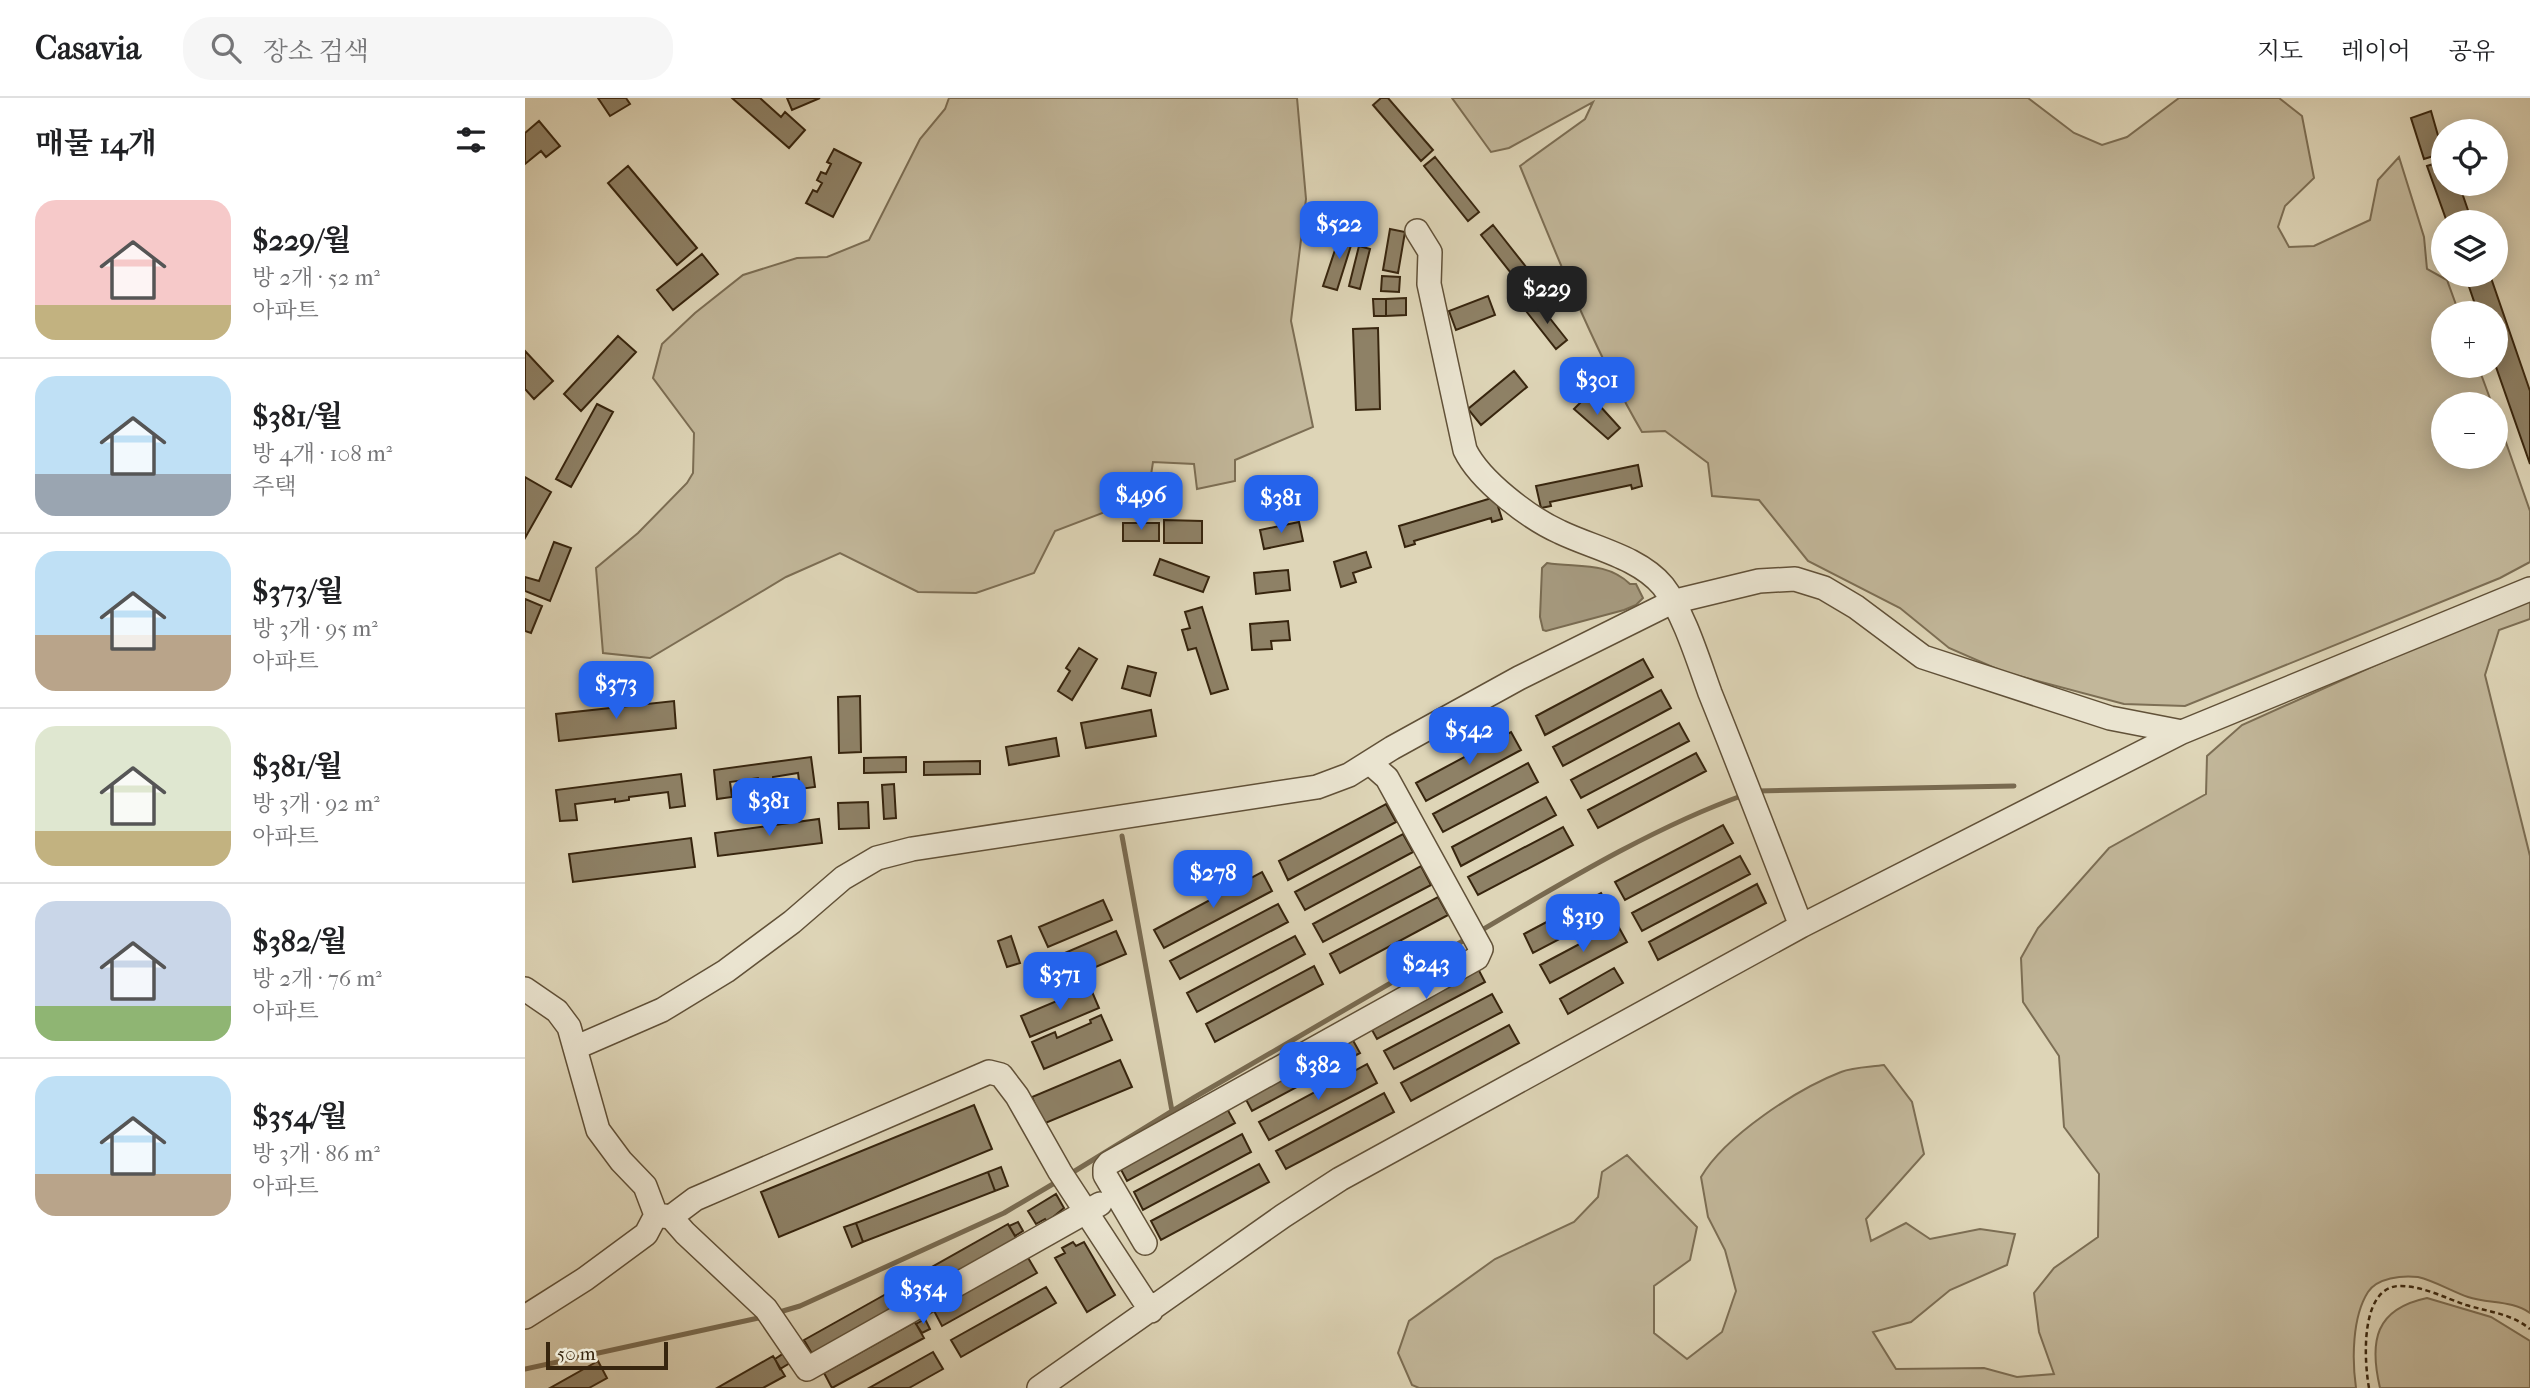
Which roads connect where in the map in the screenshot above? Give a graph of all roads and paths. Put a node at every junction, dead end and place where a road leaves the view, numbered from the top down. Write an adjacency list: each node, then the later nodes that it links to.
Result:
1 (1417, 231): 3 (street)
2 (2530, 589): 4 (street)
3 (1672, 601): 4 (street); 5 (street); 6 (street)
4 (2182, 732): 6 (street)
5 (1370, 763): 8 (street); 9 (street)
6 (1801, 926): 13 (street)
7 (525, 989): 8 (street)
8 (576, 1047): 11 (street)
9 (1116, 1194): 10 (street); 12 (street)
10 (1087, 1212): 11 (street); 11 (street); 13 (street)
11 (664, 1216): 14 (street)
12 (1145, 1243)
13 (1151, 1311): 16 (street)
14 (525, 1317)
15 (2530, 1329): 17 (path)
16 (1039, 1388)
17 (2369, 1388)

